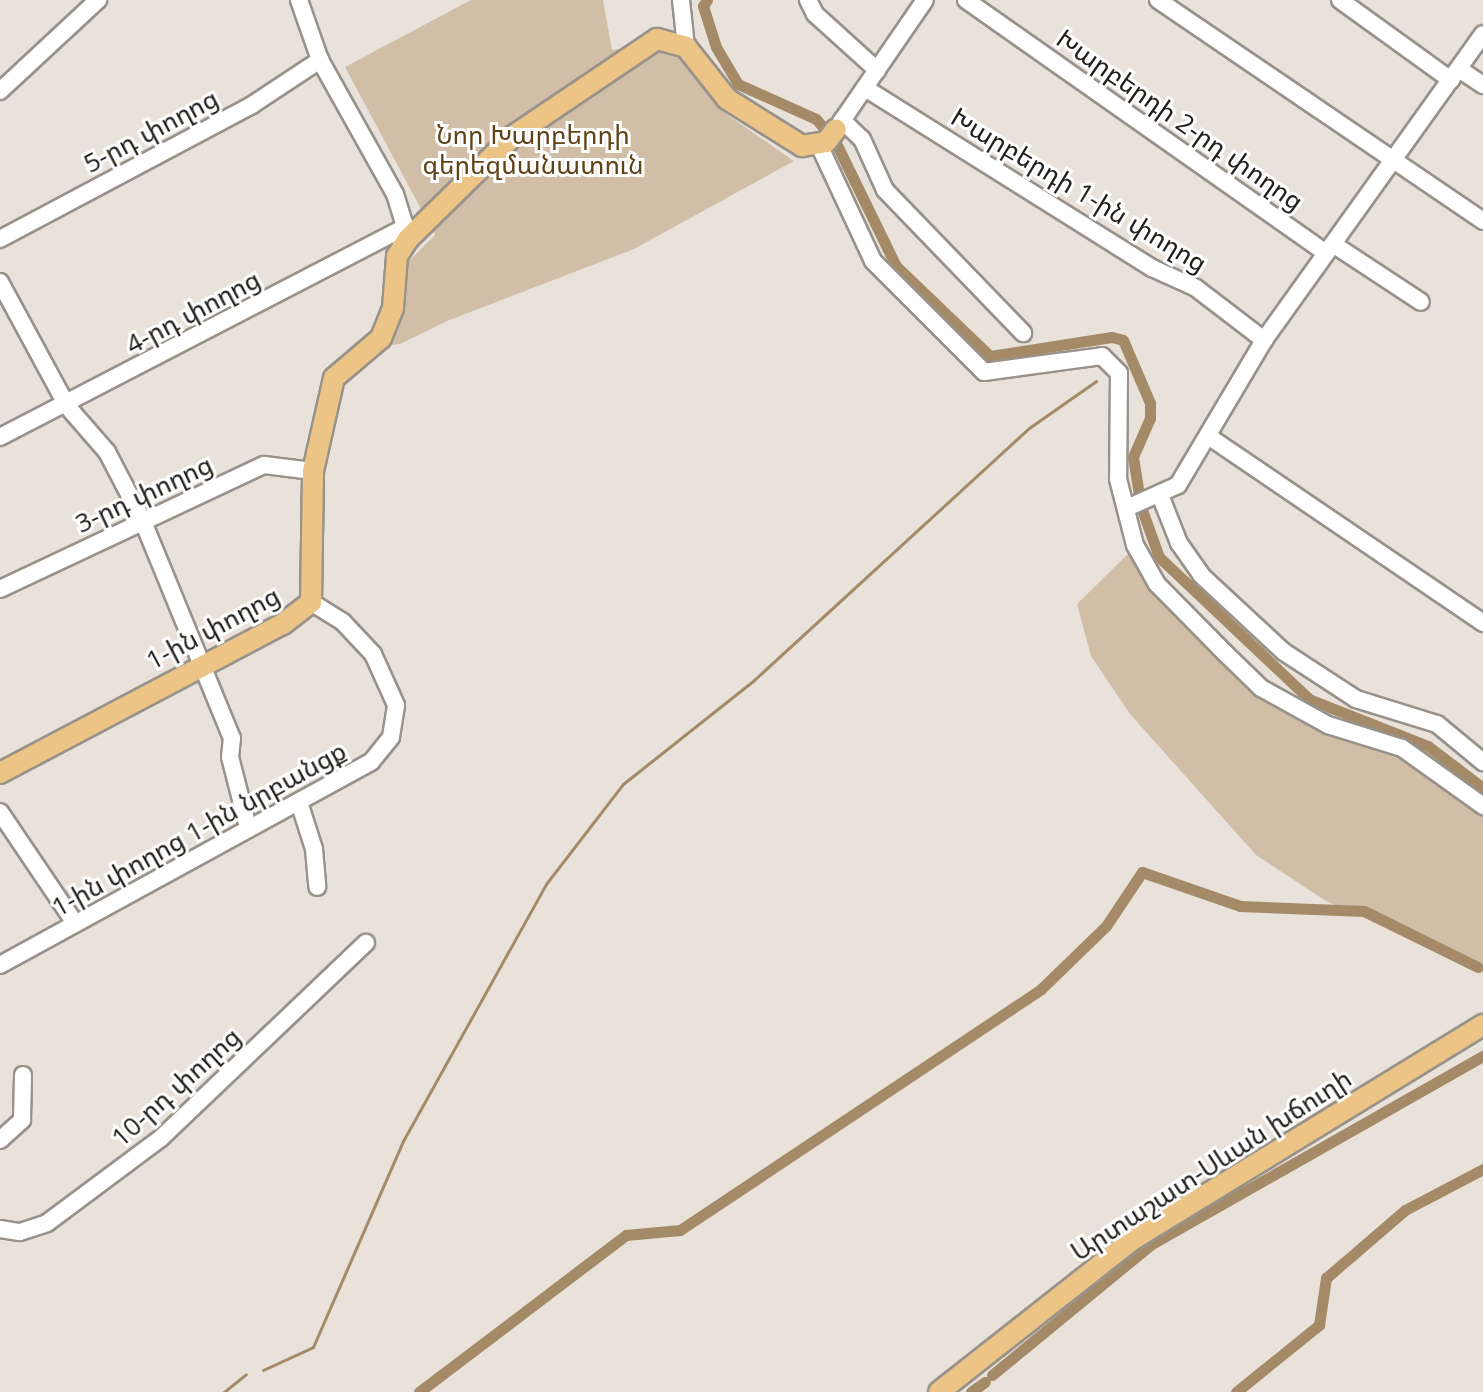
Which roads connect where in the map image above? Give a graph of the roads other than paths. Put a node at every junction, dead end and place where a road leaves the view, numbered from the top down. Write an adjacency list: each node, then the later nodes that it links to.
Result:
1 (98, 0): 16 (street)
2 (681, 0): 10 (street)
3 (808, 0): 12 (street)
4 (925, 0): 12 (street)
5 (966, 0): 22 (street, Խարբերդի 2-րդ փողոց)
6 (1158, 0): 18 (street)
7 (1340, 0): 13 (street)
8 (305, 3): 11 (street)
9 (1483, 34): 13 (street)
10 (686, 47): 17 (main road); 20 (main road, 1-ին փողոց)
11 (320, 60): 20 (street); 21 (street, 5-րդ փողոց)
12 (877, 70): 15 (street)
13 (1455, 74): 14 (street); 18 (street)
14 (1483, 85)
15 (865, 88): 17 (street); 26 (street, Խարբերդի 1-ին փողոց)
16 (0, 91)
17 (831, 134): 25 (street); 32 (street)
18 (1393, 160): 19 (street); 22 (street)
19 (1483, 221)
20 (407, 233): 27 (street, 4-րդ փողոց); 30 (main road, 1-ին փողոց)
21 (0, 239)
22 (1330, 248): 24 (street, Խարբերդի 2-րդ փողոց); 26 (street)
23 (0, 282): 27 (street)
24 (1421, 302)
25 (1023, 333)
26 (1264, 340): 28 (street)
27 (67, 406): 29 (street, 4-րդ փողոց); 33 (street)
28 (1208, 436): 31 (street); 36 (street)
29 (0, 437)
30 (313, 471): 33 (street, 3-րդ փողոց); 35 (main road, 1-ին փողոց)
31 (1160, 495): 32 (street); 38 (street)
32 (1127, 508): 41 (street)
33 (142, 519): 34 (street, 3-րդ փողոց); 37 (street)
34 (0, 589)
35 (311, 602): 37 (main road, 1-ին փողոց); 40 (street, 1-ին փողոց 1-ին նրբանցք)
36 (1483, 623)
37 (199, 666): 39 (main road, 1-ին փողոց); 43 (street)
38 (1483, 762)
39 (0, 773)
40 (299, 802): 43 (street, 1-ին փողոց 1-ին նրբանցք); 44 (street)
41 (1483, 806)
42 (0, 812): 45 (street)
43 (248, 827): 45 (street, 1-ին փողոց 1-ին նրբանցք)
44 (317, 887)
45 (75, 923): 47 (street, 1-ին փողոց 1-ին նրբանցք)
46 (366, 943): 51 (street, 10-րդ փողոց)
47 (0, 965)
48 (1483, 1025): 52 (main road, Արտաշատ-Սևան խճուղի)
49 (23, 1075): 50 (street)
50 (0, 1140)
51 (0, 1229)
52 (939, 1392)

